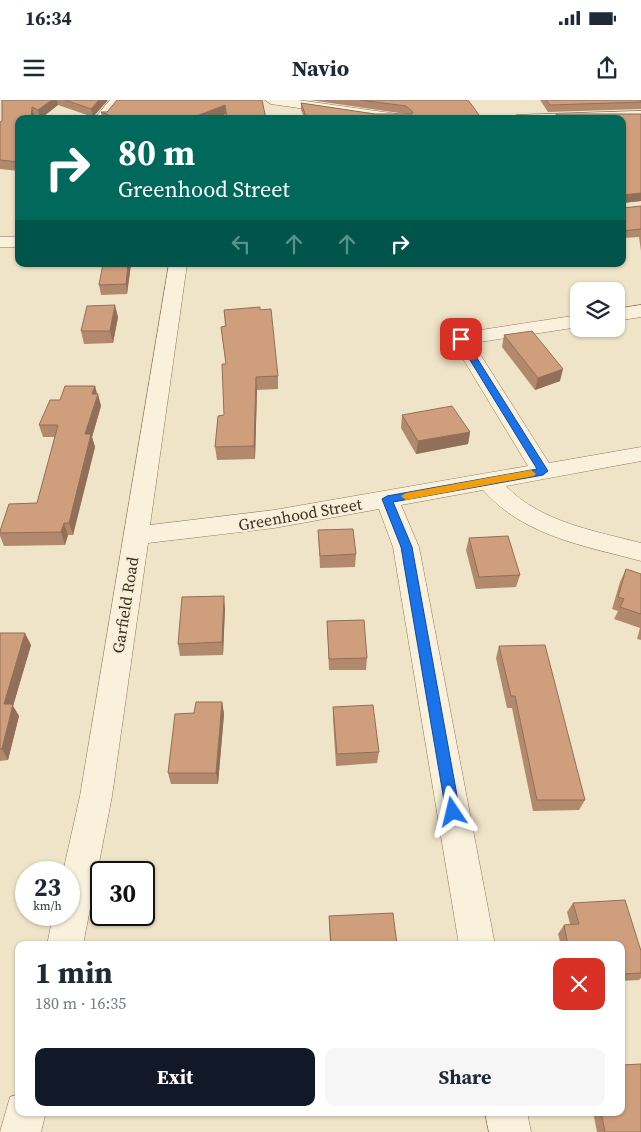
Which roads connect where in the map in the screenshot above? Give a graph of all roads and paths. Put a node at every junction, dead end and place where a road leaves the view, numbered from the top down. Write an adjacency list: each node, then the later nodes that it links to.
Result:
1 (117, 100): 3 (street)
2 (271, 100): 4 (street)
3 (104, 115)
4 (340, 115)
5 (626, 115): 6 (street)
6 (641, 115)
7 (0, 242): 8 (street)
8 (15, 242)
9 (178, 267): 17 (street, Garfield Road)
10 (641, 311): 11 (street)
11 (625, 314)
12 (570, 322): 14 (street)
13 (641, 454): 14 (street, Greenhood Street)
14 (543, 471): 15 (street, Greenhood Street)
15 (489, 481): 16 (street, Greenhood Street); 18 (street)
16 (387, 499): 17 (street, Greenhood Street); 20 (street)
17 (136, 535): 19 (street, Garfield Road)
18 (641, 552)
19 (66, 941)
20 (476, 941)
21 (24, 1116): 23 (street)
22 (507, 1116): 24 (street)
23 (20, 1132)
24 (510, 1132)

